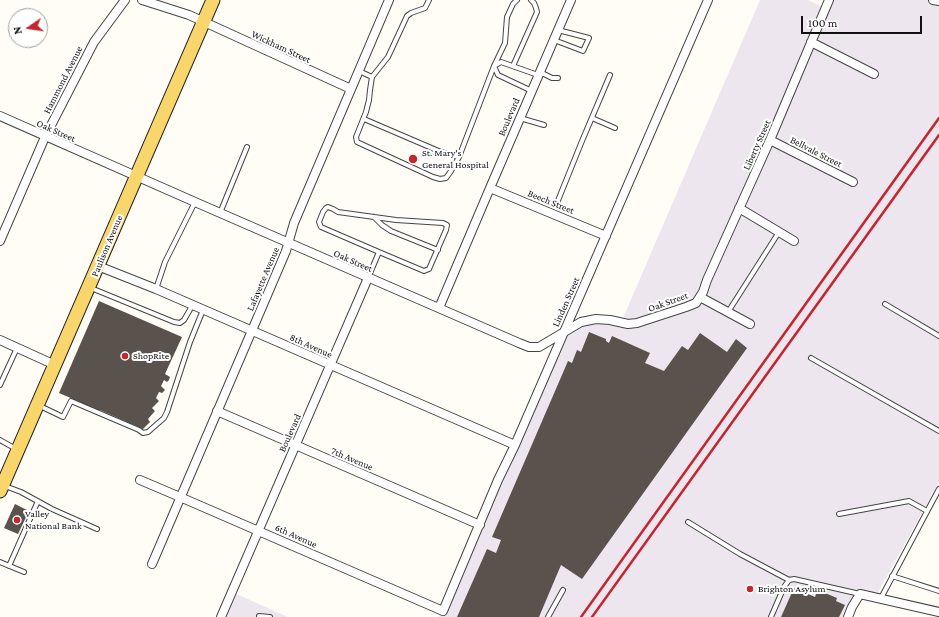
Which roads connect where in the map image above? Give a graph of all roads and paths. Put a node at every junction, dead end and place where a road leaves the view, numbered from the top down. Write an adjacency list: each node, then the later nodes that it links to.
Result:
1 (125, 0): 33 (street, Hammond Avenue)
2 (142, 0): 13 (street, Wickham Street)
3 (213, 0): 13 (main road, Paulison Avenue)
4 (389, 0): 19 (street, Lafayette Avenue)
5 (429, 0): 23 (lane)
6 (517, 0): 17 (lane)
7 (531, 0): 18 (lane)
8 (571, 0): 14 (street, Boulevard)
9 (708, 0): 46 (street, Linden Street)
10 (829, 0): 16 (street, Liberty Street)
11 (933, 0): 12 (street)
12 (939, 1)
13 (204, 22): 25 (street, Wickham Street); 37 (main road, Paulison Avenue)
14 (558, 30): 15 (street, Boulevard); 15 (lane)
15 (554, 40): 20 (street, Boulevard)
16 (811, 42): 21 (street); 34 (street, Liberty Street)
17 (494, 66): 18 (lane); 26 (lane); 36 (lane)
18 (513, 66): 20 (lane)
19 (359, 71): 23 (lane); 25 (street, Lafayette Avenue)
20 (539, 74): 24 (lane); 26 (street, Boulevard)
21 (874, 74)
22 (610, 76): 29 (lane)
23 (372, 77): 30 (lane)
24 (558, 78)
25 (351, 89): 48 (street, Lafayette Avenue)
26 (532, 91): 28 (street, Boulevard)
27 (0, 116): 33 (street, Oak Street)
28 (520, 118): 31 (lane); 39 (street, Boulevard)
29 (592, 118): 32 (lane); 41 (lane)
30 (364, 119): 36 (lane); 36 (lane)
31 (544, 125)
32 (614, 128)
33 (45, 137): 37 (street, Oak Street); 47 (street, Hammond Avenue)
34 (770, 140): 38 (street, Bellvale Street); 42 (street, Liberty Street)
35 (247, 147): 43 (lane)
36 (459, 156)
37 (136, 177): 40 (street, Oak Street); 52 (main road, Paulison Avenue)
38 (853, 182)
39 (490, 188): 46 (street, Beech Street); 59 (street, Boulevard)
40 (195, 202): 43 (street, Oak Street); 55 (lane)
41 (557, 203)
42 (739, 208): 45 (street); 56 (street, Liberty Street)
43 (220, 214): 48 (street, Oak Street)
44 (374, 217): 50 (lane); 50 (lane); 51 (lane)
45 (779, 232): 49 (street); 61 (lane)
46 (606, 236): 64 (street, Linden Street)
47 (0, 242)
48 (288, 242): 53 (street, Oak Street); 63 (street, Lafayette Avenue)
49 (794, 242)
50 (438, 250): 51 (lane)
51 (379, 252): 53 (lane)
52 (98, 266): 54 (main road, Paulison Avenue); 55 (street, 8th Avenue)
53 (368, 278): 59 (street, Oak Street); 70 (street, Boulevard)
54 (89, 287): 58 (lane); 69 (main road, Paulison Avenue)
55 (156, 289): 58 (street, 8th Avenue)
56 (700, 297): 61 (street); 64 (street, Oak Street)
57 (885, 304): 65 (lane)
58 (192, 306): 60 (street, 8th Avenue)
59 (439, 308): 64 (street, Oak Street)
60 (203, 310): 63 (street, 8th Avenue); 72 (lane)
61 (728, 312): 62 (street)
62 (750, 324)
63 (252, 331): 70 (street, 8th Avenue); 73 (street, Lafayette Avenue)
64 (563, 333): 77 (street, Linden Street)
65 (939, 336)
66 (0, 340): 67 (street)
67 (17, 348): 69 (street); 71 (lane)
68 (810, 358): 74 (lane)
69 (55, 364): 72 (main road, Paulison Avenue)
70 (330, 365): 76 (street, Boulevard); 77 (street, 8th Avenue)
71 (0, 385)
72 (37, 405): 78 (main road, Paulison Avenue)
73 (217, 411): 76 (street, 7th Avenue); 82 (street, Lafayette Avenue)
74 (939, 431)
75 (0, 440): 78 (lane)
76 (296, 445): 87 (street, 7th Avenue); 89 (street, Boulevard)
77 (515, 445): 87 (street, Linden Street)
78 (18, 450): 80 (main road, Paulison Avenue)
79 (140, 480): 82 (street, 6th Avenue)
80 (1, 488): 83 (lane)
81 (939, 489): 84 (lane)
82 (180, 497): 89 (street, 6th Avenue); 91 (street, Lafayette Avenue)
83 (38, 501): 88 (lane); 92 (lane)
84 (927, 511): 85 (lane); 94 (lane)
85 (839, 514)
86 (688, 522): 95 (lane)
87 (480, 525): 101 (street, Linden Street)
88 (97, 529)
89 (258, 531): 101 (street, 6th Avenue); 102 (street, Boulevard)
90 (0, 562): 92 (lane)
91 (152, 564)
92 (9, 566): 93 (lane)
93 (24, 572)
94 (892, 576): 97 (lane); 99 (lane)
95 (789, 580): 98 (lane); 106 (lane)
96 (563, 590): 105 (lane)
97 (939, 590)
98 (860, 594): 99 (street); 107 (street)
99 (880, 599): 100 (street)
100 (939, 612)
101 (442, 614)
102 (221, 617)
103 (259, 617): 104 (lane)
104 (270, 617)
105 (548, 617)
106 (770, 617)
107 (848, 617)

